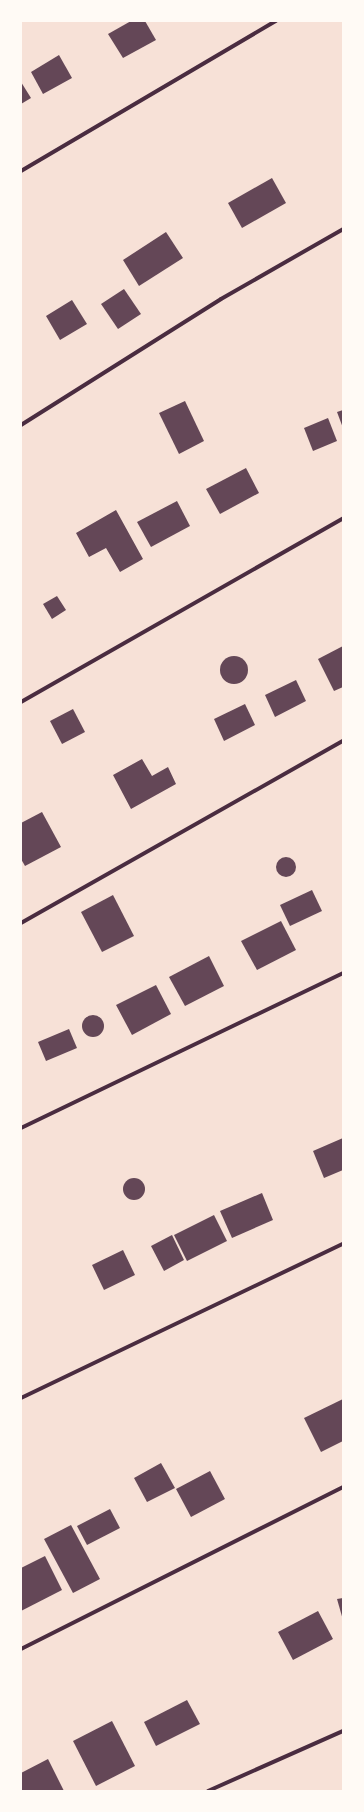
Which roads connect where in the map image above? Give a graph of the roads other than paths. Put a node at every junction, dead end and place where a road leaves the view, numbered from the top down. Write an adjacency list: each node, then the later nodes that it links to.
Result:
1 (276, 21): 2 (street)
2 (21, 171)
3 (343, 229): 4 (street)
4 (21, 425)
5 (343, 518): 6 (street)
6 (21, 702)
7 (343, 741): 8 (street)
8 (21, 923)
9 (343, 973): 10 (street)
10 (21, 1128)
11 (343, 1244): 12 (street)
12 (21, 1398)
13 (343, 1487): 14 (street)
14 (21, 1649)
15 (343, 1731): 16 (street)
16 (208, 1791)

